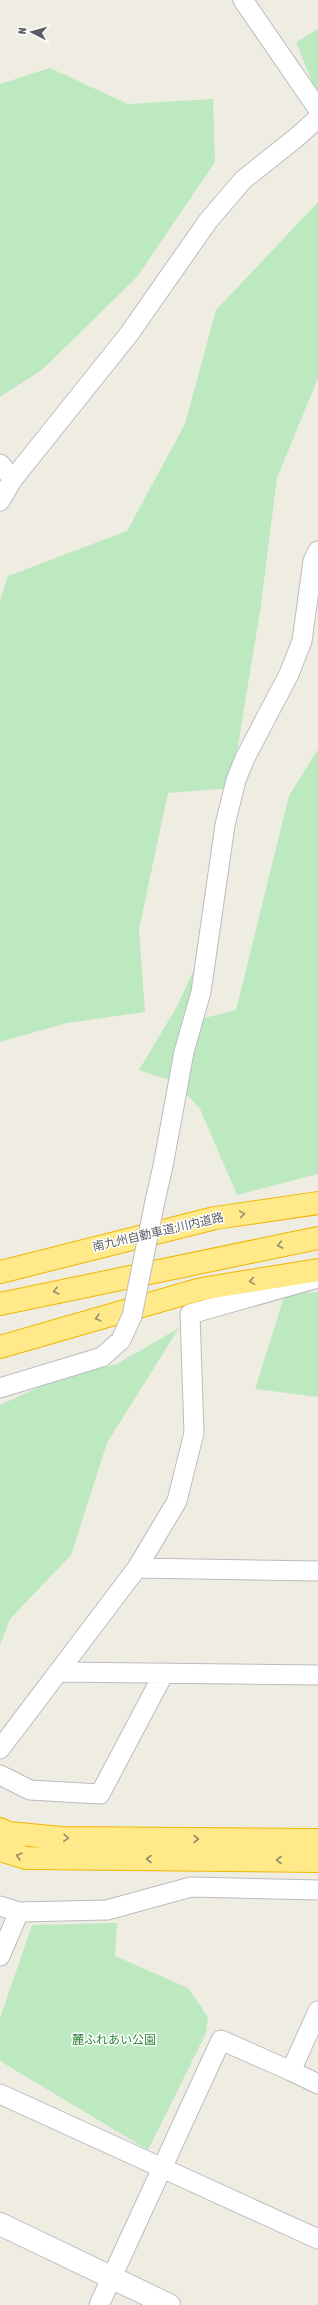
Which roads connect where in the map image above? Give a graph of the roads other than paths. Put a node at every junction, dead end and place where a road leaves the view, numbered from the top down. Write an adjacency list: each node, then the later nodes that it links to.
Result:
1 (243, 0): 2 (street)
2 (318, 109)
3 (318, 118): 5 (street)
4 (0, 464): 5 (street)
5 (13, 478): 6 (street)
6 (0, 501)
7 (318, 550): 17 (street, bridge)
8 (318, 1203): 10 (highway, 南九州自動車道;川内道路, one-way to 8)
9 (318, 1238): 15 (highway, one-way to 15)
10 (58, 1256): 11 (highway); 13 (highway, 南九州自動車道;川内道路)
11 (0, 1268)
12 (318, 1270): 16 (highway, one-way to 16)
13 (0, 1272)
14 (318, 1278): 18 (street)
15 (0, 1304)
16 (0, 1347)
17 (0, 1388)
18 (137, 1568): 19 (street); 20 (street)
19 (318, 1571)
20 (60, 1672): 21 (street); 23 (street)
21 (164, 1673): 22 (street); 24 (street)
22 (318, 1675)
23 (0, 1749)
24 (0, 1776)
25 (0, 1829): 26 (highway, one-way to 26)
26 (318, 1840)
27 (0, 1850): 28 (highway, one-way to 27)
28 (318, 1861)
29 (318, 1890): 31 (street)
30 (0, 1906): 31 (street)
31 (19, 1912): 32 (street)
32 (0, 1956)
33 (318, 2010): 34 (street)
34 (290, 2071): 35 (street); 37 (street)
35 (318, 2084)
36 (0, 2094): 37 (street)
37 (161, 2168): 39 (street); 40 (street)
38 (0, 2224): 40 (street)
39 (318, 2239)
40 (112, 2278): 41 (street); 42 (street)
41 (99, 2305)
42 (169, 2305)

